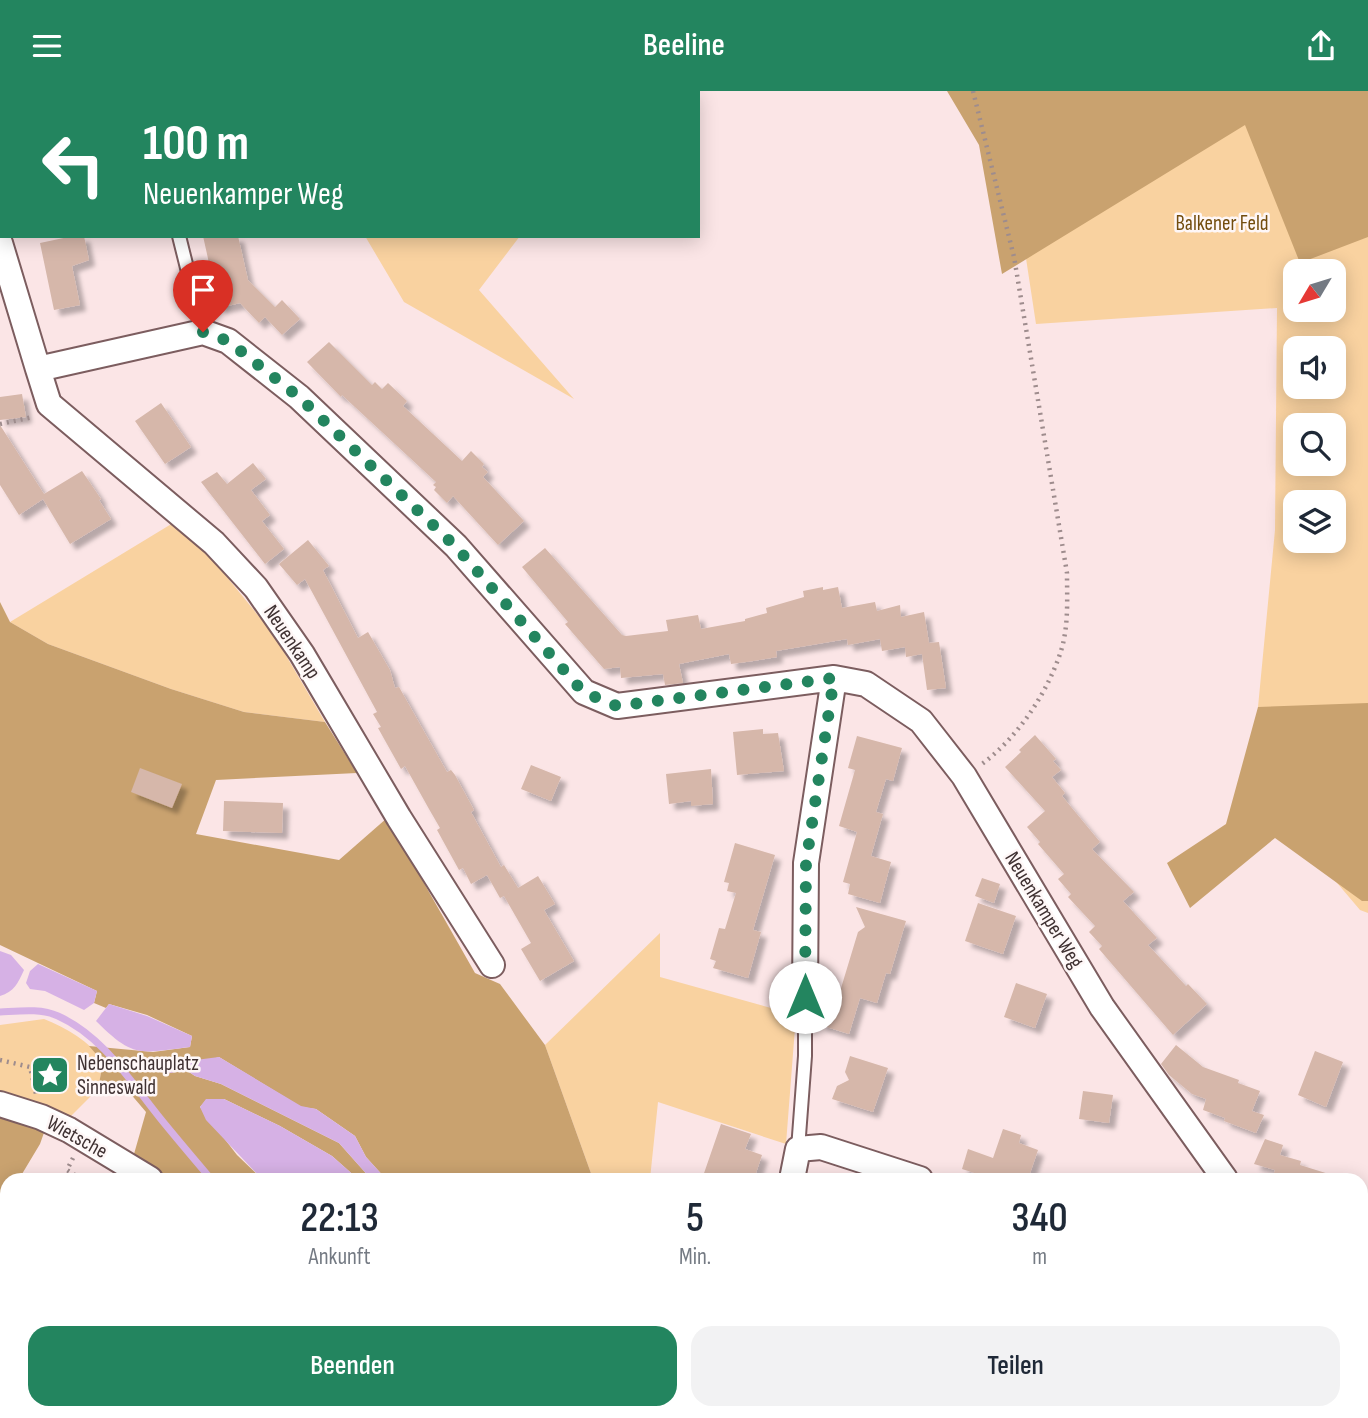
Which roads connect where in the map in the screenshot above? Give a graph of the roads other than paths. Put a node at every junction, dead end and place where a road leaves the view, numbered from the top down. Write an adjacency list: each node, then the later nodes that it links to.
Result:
1 (180, 238): 3 (lane)
2 (0, 243): 4 (street)
3 (203, 332): 4 (street); 5 (street, Neuenkamper Weg)
4 (38, 369): 6 (street, Neuenkamp)
5 (834, 678): 7 (street); 13 (street, Neuenkamper Weg)
6 (492, 965)
7 (805, 997): 9 (lane)
8 (0, 1104): 10 (street, Wietsche)
9 (798, 1149): 11 (street); 12 (street)
10 (140, 1173)
11 (793, 1173)
12 (901, 1173)
13 (1221, 1173)

